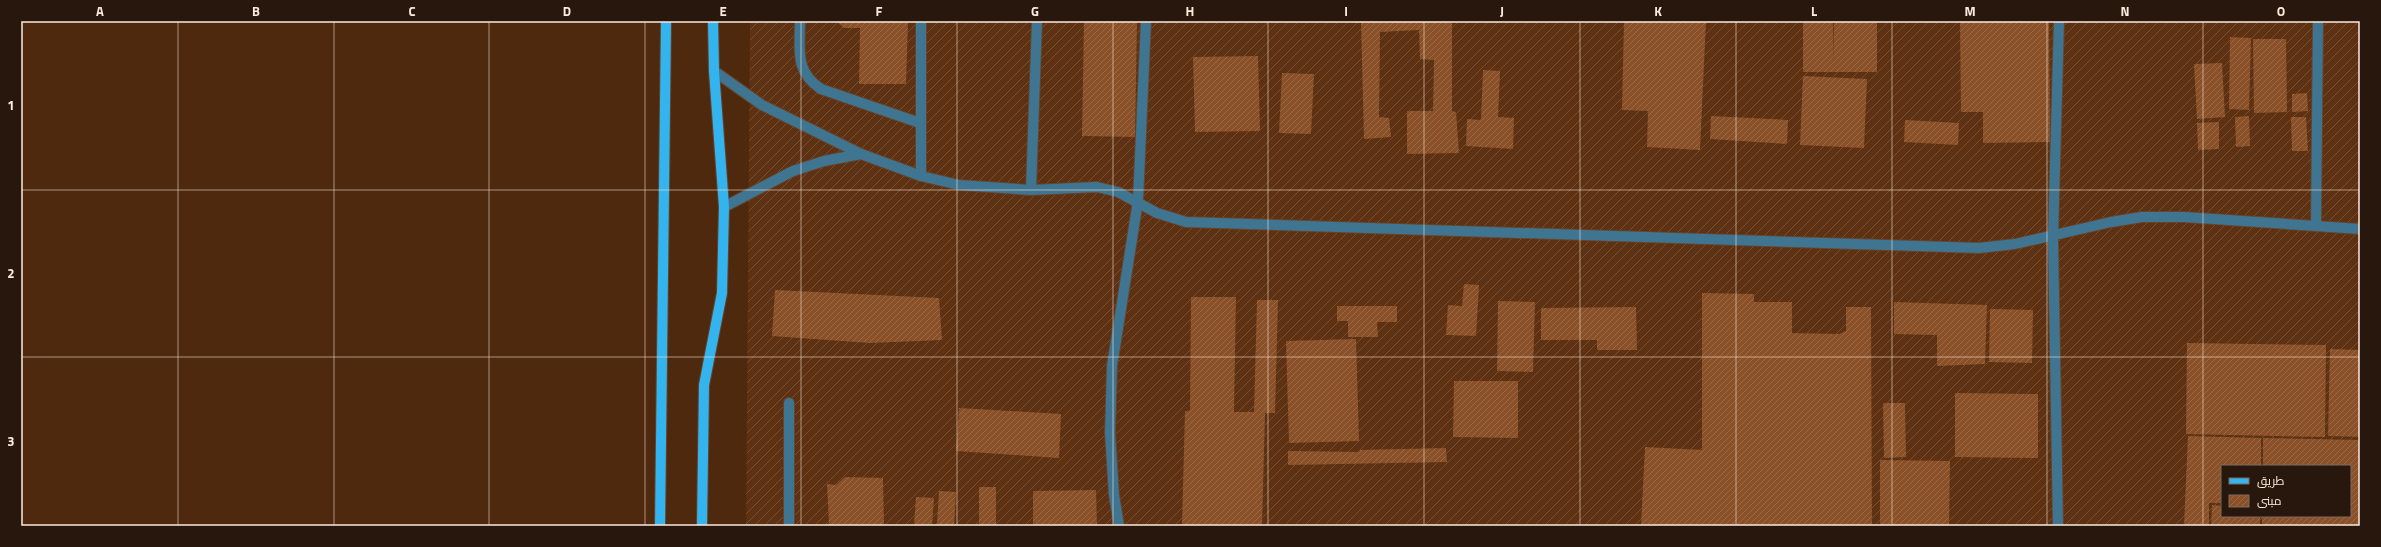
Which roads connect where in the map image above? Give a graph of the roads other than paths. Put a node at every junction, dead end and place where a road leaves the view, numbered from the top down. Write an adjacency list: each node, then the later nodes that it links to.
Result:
1 (666, 21): 20 (main road)
2 (713, 21): 9 (main road)
3 (800, 21): 10 (lane)
4 (921, 21): 10 (lane)
5 (1037, 21): 13 (lane)
6 (1146, 21): 14 (lane)
7 (2059, 21): 18 (lane)
8 (2318, 21): 16 (lane)
9 (714, 71): 11 (lane); 15 (main road)
10 (920, 123): 12 (lane)
11 (861, 154): 12 (lane); 15 (lane)
12 (921, 176): 13 (lane)
13 (1031, 190): 14 (lane)
14 (1138, 201): 18 (lane); 23 (lane)
15 (724, 207): 21 (main road)
16 (2316, 225): 17 (lane); 18 (lane)
17 (2360, 229)
18 (2053, 237): 24 (lane)
19 (789, 403): 22 (lane)
20 (660, 526)
21 (702, 526)
22 (789, 526)
23 (1119, 526)
24 (2058, 526)

